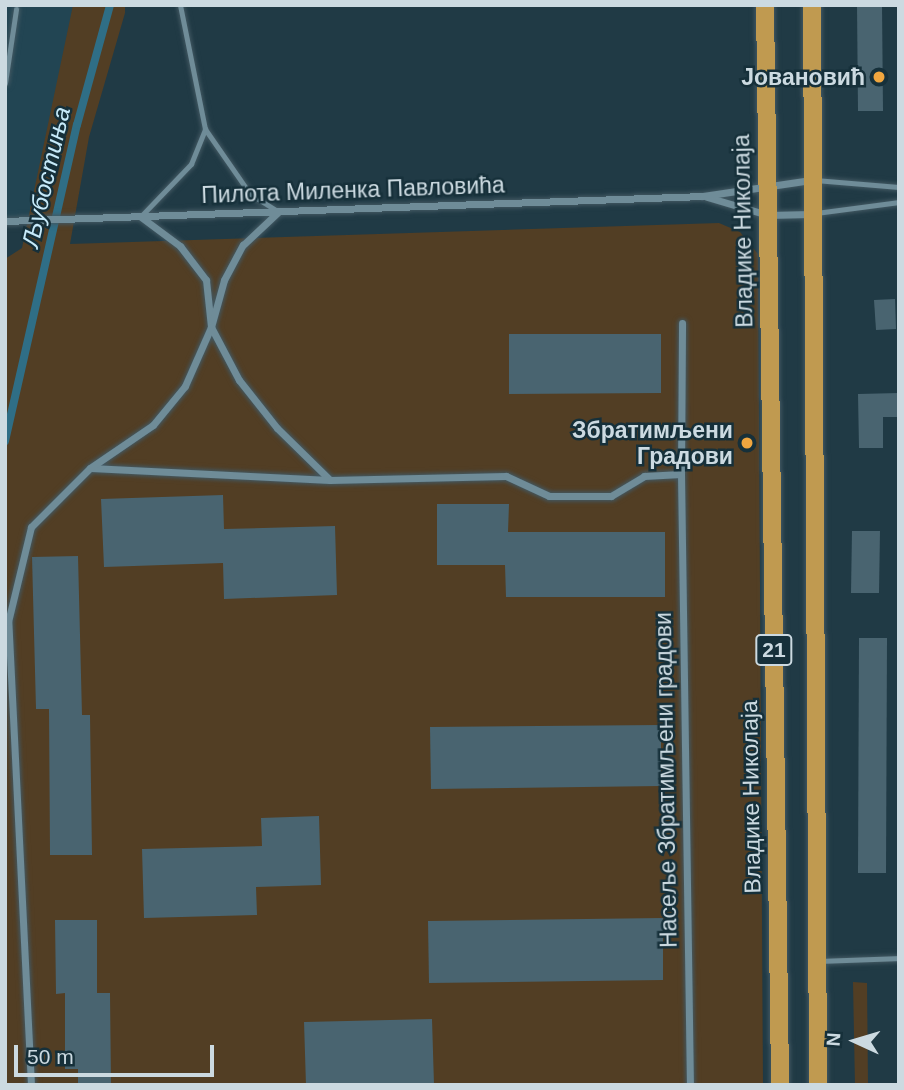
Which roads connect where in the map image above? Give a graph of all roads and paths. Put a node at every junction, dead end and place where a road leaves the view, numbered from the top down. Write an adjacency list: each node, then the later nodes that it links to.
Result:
1 (180, 5): 6 (lane)
2 (765, 5): 8 (main road, Владике Николаја / 21)
3 (812, 5): 7 (main road, 21)
4 (16, 9): 5 (lane)
5 (5, 83)
6 (205, 129): 12 (lane); 15 (lane)
7 (814, 180): 8 (street); 9 (lane); 13 (main road, 21)
8 (766, 183): 10 (street); 14 (main road, Владике Николаја / 21)
9 (899, 187)
10 (703, 196): 12 (street, Пилота Миленка Павловића); 14 (street)
11 (899, 202): 13 (lane)
12 (278, 212): 15 (street, Пилота Миленка Павловића); 18 (street)
13 (816, 213): 14 (street); 23 (main road, 21)
14 (768, 215): 26 (main road, Владике Николаја / 21)
15 (141, 217): 16 (street, Пилота Миленка Павловића); 18 (street)
16 (5, 221)
17 (682, 323): 20 (street, Насеље Збратимљени градови)
18 (211, 327): 19 (street); 21 (street)
19 (90, 468): 21 (street); 24 (street)
20 (681, 474): 21 (street); 25 (street, Насеље Збратимљени градови)
21 (331, 480)
22 (899, 958): 23 (lane)
23 (815, 961): 27 (main road, 21)
24 (31, 1085)
25 (690, 1085)
26 (780, 1085)
27 (818, 1085)

